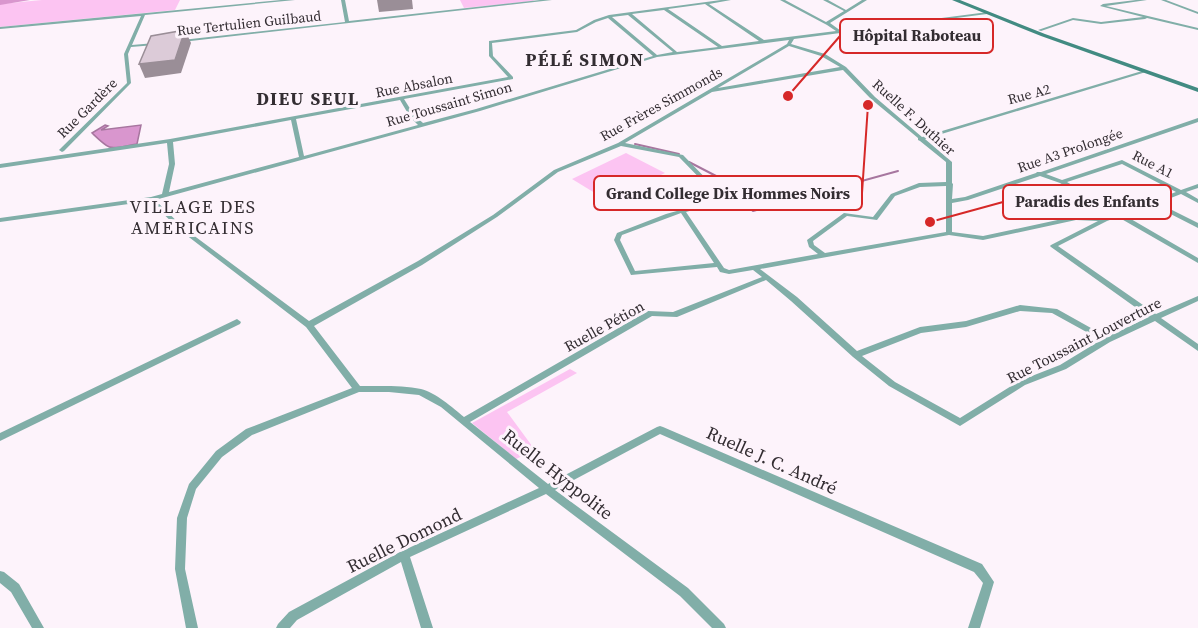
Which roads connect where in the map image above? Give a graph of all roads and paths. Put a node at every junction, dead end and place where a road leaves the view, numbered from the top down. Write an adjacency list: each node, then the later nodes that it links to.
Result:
1 (293, 0): 20 (street)
2 (343, 0): 23 (street)
3 (550, 0): 23 (street, Rue Tertulien Guilbaud)
4 (729, 0): 13 (street, Rue Absalon)
5 (782, 0): 24 (street)
6 (825, 0): 16 (street)
7 (865, 0): 16 (street)
8 (955, 0): 17 (main road)
9 (965, 0): 17 (main road)
10 (1100, 0): 14 (street)
11 (1145, 0): 14 (street)
12 (1163, 0): 18 (street)
13 (705, 3): 15 (street, Rue Absalon); 30 (street)
14 (1102, 6): 22 (street)
15 (665, 9): 19 (street, Rue Absalon); 35 (street)
16 (846, 11): 24 (street)
17 (991, 13): 27 (main road); 28 (street); 39 (main road)
18 (1198, 13)
19 (629, 14): 21 (street, Rue Absalon); 36 (street)
20 (143, 15): 25 (street); 34 (street, Rue Gardère)
21 (609, 16): 37 (street); 43 (street, Rue Absalon)
22 (1145, 18): 26 (street); 27 (street)
23 (347, 22): 31 (street, Rue Tertulien Guilbaud)
24 (827, 24): 28 (street)
25 (0, 28)
26 (1198, 29)
27 (1040, 30): 40 (main road)
28 (840, 32): 29 (street)
29 (792, 38): 30 (street, Rue Toussaint Simon); 33 (street)
30 (762, 41): 35 (street, Rue Toussaint Simon)
31 (172, 42)
32 (161, 43): 34 (street, Rue Tertulien Guilbaud)
33 (789, 45): 38 (street, Ruelle F. Duthier); 42 (street, Rue Frères Simmonds)
34 (130, 46): 50 (street, Rue Gardère)
35 (721, 46): 36 (street, Rue Toussaint Simon)
36 (675, 52): 37 (street, Rue Toussaint Simon)
37 (656, 56): 46 (street, Rue Toussaint Simon)
38 (844, 68): 42 (street); 47 (street, Ruelle F. Duthier)
39 (1144, 72): 41 (main road); 47 (street, Rue A2)
40 (1198, 84)
41 (1198, 90)
42 (708, 91): 49 (street, Rue Frères Simmonds)
43 (402, 100): 44 (street, Rue Absalon); 46 (street)
44 (293, 119): 48 (street, Rue Absalon); 51 (street)
45 (1198, 120): 53 (street, Rue A3 Prolongée)
46 (422, 125): 51 (street, Rue Toussaint Simon)
47 (920, 139): 55 (street, Ruelle F. Duthier)
48 (170, 141): 52 (street, Rue Absalon); 58 (street)
49 (620, 144): 63 (street); 77 (street, Rue Frères Simmonds)
50 (62, 150)
51 (302, 157): 58 (street, Rue Toussaint Simon)
52 (0, 166)
53 (1039, 173): 54 (street); 60 (street, Rue A3 Prolongée)
54 (1062, 182): 57 (street, Rue A1); 64 (street)
55 (950, 183): 60 (street, Ruelle F. Duthier); 69 (street)
56 (1198, 186): 57 (street)
57 (1181, 192): 61 (street, Rue A1); 62 (street)
58 (165, 195): 59 (street, Rue Toussaint Simon)
59 (151, 199): 65 (street, Rue Toussaint Simon); 77 (street)
60 (950, 201): 68 (street, Ruelle F. Duthier)
61 (1198, 201)
62 (1154, 203): 64 (street); 67 (street)
63 (684, 213): 71 (street); 71 (street)
64 (1119, 215): 66 (street); 70 (street)
65 (0, 220)
66 (1105, 220): 68 (street); 75 (street)
67 (1198, 226)
68 (949, 233): 69 (street)
69 (823, 255): 72 (street)
70 (1198, 261)
71 (719, 265): 72 (street)
72 (754, 267): 73 (street, Rue Toussaint Louverture)
73 (765, 278): 80 (street, Rue Toussaint Louverture); 82 (street, Ruelle Pétion)
74 (1198, 298): 75 (street, Rue Toussaint Louverture)
75 (1158, 318): 78 (street, Rue Toussaint Louverture); 79 (street)
76 (237, 322): 83 (street)
77 (309, 325): 81 (street)
78 (1107, 340): 80 (street); 80 (street, Rue Toussaint Louverture)
79 (1198, 348)
80 (856, 355)
81 (358, 389): 82 (street, Ruelle Hyppolite); 88 (street)
82 (464, 421): 84 (street, Ruelle Hyppolite)
83 (0, 436)
84 (547, 489): 85 (street, Ruelle Domond); 91 (street, Ruelle Hyppolite); 92 (street, Ruelle J. C. André)
85 (404, 555): 89 (street, Ruelle Domond); 90 (street)
86 (0, 576): 87 (street)
87 (38, 628)
88 (192, 628)
89 (282, 628)
90 (427, 628)
91 (720, 628)
92 (974, 628)

